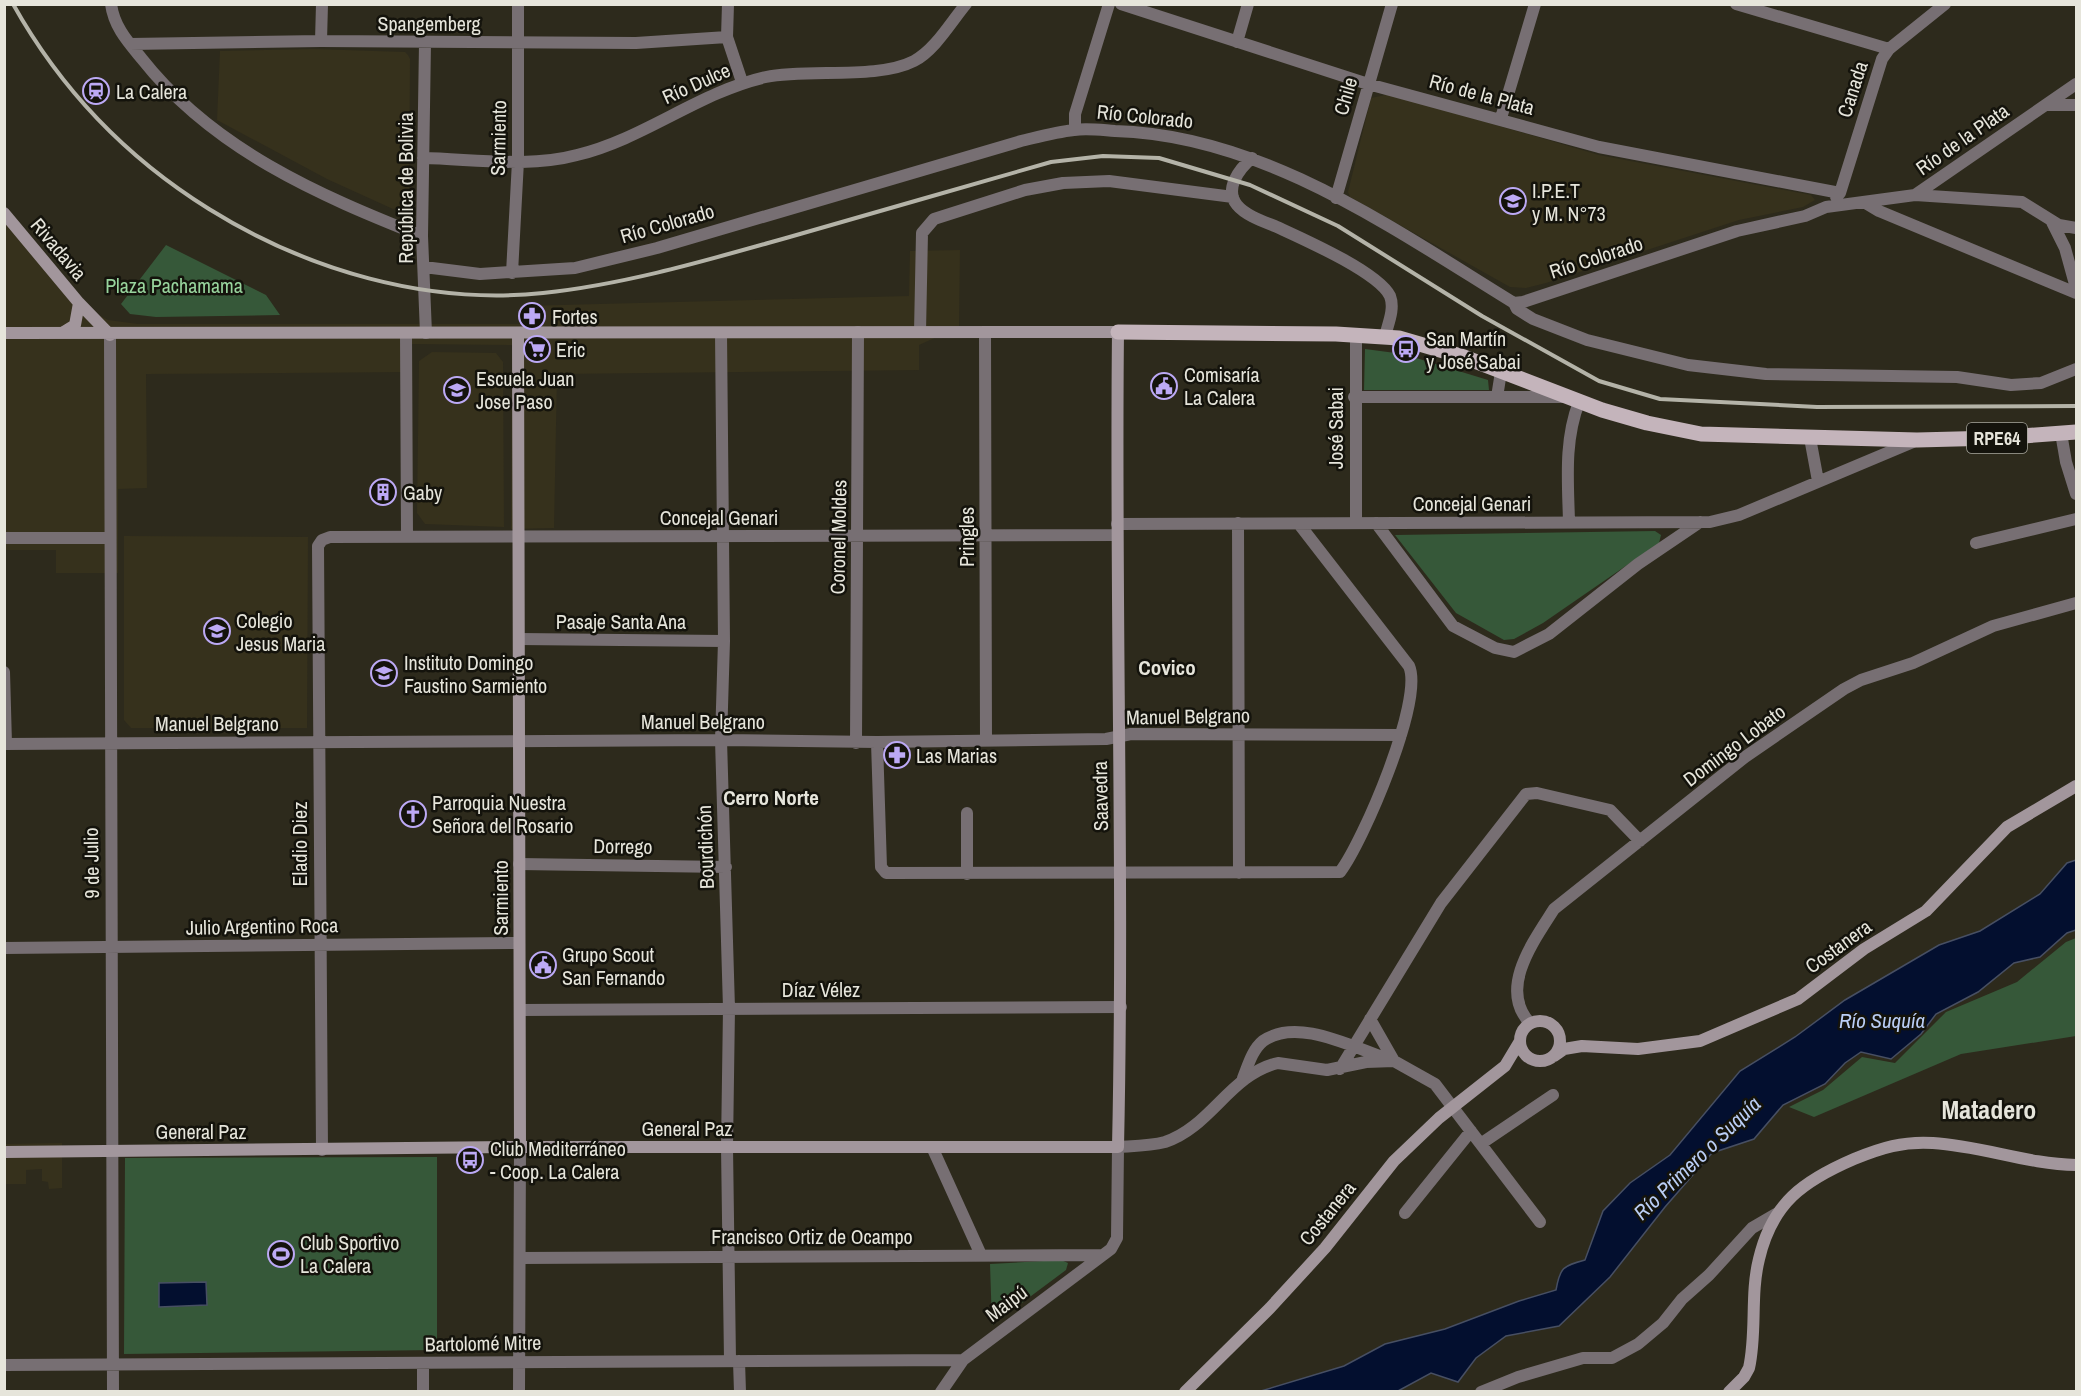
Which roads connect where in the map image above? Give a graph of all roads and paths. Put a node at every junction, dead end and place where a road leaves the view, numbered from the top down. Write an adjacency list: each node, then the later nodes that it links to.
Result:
1 (111, 4): 19 (street)
2 (322, 4): 15 (street)
3 (518, 4): 18 (street, Sarmiento)
4 (729, 4): 14 (street)
5 (966, 4): 21 (street, Río Dulce)
6 (1109, 4): 27 (street)
7 (1120, 4): 16 (street, Río de la Plata)
8 (1248, 4): 16 (street)
9 (1392, 4): 22 (street, Chile)
10 (1535, 4): 26 (street)
11 (1736, 4): 13 (street)
12 (1945, 4): 20 (street, Canada)
13 (1759, 7): 20 (street)
14 (727, 37): 18 (street, Spangemberg); 21 (street)
15 (321, 41): 17 (street, Spangemberg); 19 (street, Spangemberg)
16 (1237, 42): 22 (street, Río de la Plata)
17 (425, 43): 18 (street, Spangemberg); 28 (street, República de Bolivia)
18 (518, 43): 30 (street, Sarmiento)
19 (130, 44): 40 (street)
20 (1889, 49): 31 (street, Canada)
21 (742, 82): 30 (street, Río Dulce)
22 (1368, 84): 26 (street, Río de la Plata); 34 (street, Chile)
23 (2076, 84): 24 (street, Río de la Plata)
24 (2046, 105): 25 (street); 32 (street, Río de la Plata)
25 (2076, 105)
26 (1501, 118): 31 (street, Río de la Plata)
27 (1075, 129): 29 (street, Río Colorado); 42 (street, Río Colorado)
28 (423, 158): 30 (street, Río Dulce); 40 (street, República de Bolivia)
29 (1252, 158): 33 (street); 34 (street, Río Colorado)
30 (518, 161): 42 (street, Sarmiento)
31 (1840, 193): 36 (street, Canada)
32 (1915, 195): 35 (street, Río de la Plata); 38 (street)
33 (1233, 197): 48 (street); 59 (street)
34 (1336, 198): 46 (street, Río Colorado)
35 (1864, 202): 36 (street, Río de la Plata); 44 (street)
36 (1826, 207): 46 (street, Río Colorado)
37 (4, 213): 45 (street, Rivadavia)
38 (2051, 221): 39 (street); 43 (street)
39 (2076, 228)
40 (422, 236): 41 (street, República de Bolivia)
41 (424, 267): 42 (street, Río Colorado); 53 (street, República de Bolivia)
42 (512, 273)
43 (2076, 288)
44 (2076, 293)
45 (79, 303): 56 (street); 58 (street, Rivadavia)
46 (1514, 303): 60 (street)
47 (858, 332): 48 (street, RPE64); 55 (street, RPE64); 82 (street, Coronel Moldes)
48 (920, 332): 49 (street, RPE64)
49 (985, 332): 50 (street, RPE64); 80 (street, Pringles)
50 (1118, 332): 57 (main road, RPE64); 77 (street, Saavedra)
51 (4, 333): 56 (street, RPE64)
52 (406, 333): 53 (street, RPE64); 58 (street, RPE64); 78 (street)
53 (426, 333): 54 (street, RPE64)
54 (518, 333): 55 (street, RPE64); 79 (street, Sarmiento)
55 (721, 333): 81 (street, Bourdichón)
56 (61, 334): 58 (street, RPE64)
57 (1356, 334): 59 (main road, RPE64); 62 (street, José Sabai)
58 (110, 335): 84 (street, 9 de Julio)
59 (1385, 336): 61 (main road, RPE64)
60 (2076, 369)
61 (1501, 372): 63 (street); 64 (main road, RPE64)
62 (1354, 397): 63 (street); 71 (street, José Sabai)
63 (1497, 397): 64 (street)
64 (1572, 400): 66 (main road, RPE64); 72 (street)
65 (2069, 432): 67 (main road, RPE64); 69 (street)
66 (1810, 438): 67 (main road, RPE64); 68 (street)
67 (1917, 440): 68 (street, Concejal Genari)
68 (1818, 481): 73 (street, Concejal Genari)
69 (2076, 494)
70 (2076, 519): 86 (street)
71 (1356, 522): 75 (street, Concejal Genari); 76 (street, Concejal Genari)
72 (1569, 522): 73 (street, Concejal Genari); 75 (street, Concejal Genari)
73 (1700, 522): 75 (street)
74 (1238, 523): 76 (street, Concejal Genari); 77 (street, Concejal Genari); 91 (street)
75 (1376, 523)
76 (1299, 524): 92 (street)
77 (1117, 530): 80 (street, Concejal Genari); 93 (street, Saavedra)
78 (407, 536): 79 (street, Concejal Genari); 85 (street, Concejal Genari)
79 (518, 536): 81 (street, Concejal Genari); 88 (street, Sarmiento)
80 (986, 536): 82 (street, Concejal Genari); 95 (street, Pringles)
81 (722, 537): 82 (street, Concejal Genari); 89 (street, Bourdichón)
82 (858, 537): 99 (street, Coronel Moldes)
83 (4, 538): 84 (street)
84 (109, 538): 96 (street, 9 de Julio)
85 (322, 540): 97 (street, Eladio Diez)
86 (1976, 543)
87 (2076, 603): 104 (street, Domingo Lobato)
88 (519, 639): 89 (street, Pasaje Santa Ana); 98 (street, Sarmiento)
89 (724, 641): 94 (street, Bourdichón)
90 (4, 672): 101 (street)
91 (1239, 735): 92 (street, Manuel Belgrano); 93 (street, Manuel Belgrano); 108 (street)
92 (1401, 735): 108 (street)
93 (1119, 736): 95 (street, Manuel Belgrano); 107 (street, Saavedra)
94 (721, 740): 98 (street, Manuel Belgrano); 99 (street, Manuel Belgrano); 106 (street, Bourdichón)
95 (986, 741): 100 (street, Manuel Belgrano)
96 (109, 742): 97 (street, Manuel Belgrano); 101 (street, Manuel Belgrano); 113 (street, 9 de Julio)
97 (319, 742): 98 (street, Manuel Belgrano); 111 (street, Eladio Diez)
98 (518, 742): 105 (street, Sarmiento)
99 (856, 742): 100 (street, Manuel Belgrano)
100 (877, 742): 109 (street)
101 (5, 744)
102 (2076, 786): 122 (street, Costanera)
103 (967, 813): 109 (street)
104 (1640, 841): 117 (street); 118 (street, Domingo Lobato)
105 (519, 864): 106 (street, Dorrego); 110 (street, Sarmiento)
106 (726, 867): 115 (street, Bourdichón)
107 (1121, 873): 108 (street); 109 (street); 114 (street, Saavedra)
108 (1239, 873)
109 (967, 874)
110 (519, 944): 111 (street, Julio Argentino Roca); 116 (street, Sarmiento)
111 (319, 945): 113 (street, Julio Argentino Roca); 137 (street, Eladio Diez)
112 (4, 948): 113 (street, Julio Argentino Roca)
113 (111, 948): 139 (street, 9 de Julio)
114 (1121, 1007): 115 (street, Díaz Vélez); 136 (street, Saavedra)
115 (729, 1008): 116 (street, Díaz Vélez); 134 (street, Bourdichón)
116 (520, 1010): 133 (street, Sarmiento)
117 (1370, 1019): 121 (street); 125 (street)
118 (1530, 1023): 119 (street, Costanera); 120 (street, Costanera)
119 (1558, 1032): 122 (street, Costanera); 123 (street)
120 (1520, 1041): 124 (street); 126 (street, Costanera)
121 (1353, 1046): 125 (street); 127 (street); 128 (street)
122 (1582, 1046): 123 (street, Costanera)
123 (1554, 1056): 124 (street, Costanera)
124 (1535, 1060): 126 (street, Costanera)
125 (1394, 1061): 127 (street); 130 (street)
126 (1505, 1066): 130 (street, Costanera)
127 (1340, 1069): 128 (street)
128 (1243, 1078): 136 (street)
129 (1553, 1095): 132 (street)
130 (1453, 1105): 131 (street); 159 (street, Costanera)
131 (1471, 1131): 132 (street); 141 (street)
132 (1482, 1143): 143 (street)
133 (520, 1147): 134 (street, General Paz); 137 (street, General Paz); 147 (street, Sarmiento)
134 (727, 1147): 135 (street, General Paz); 146 (street, Bourdichón)
135 (932, 1147): 136 (street, General Paz); 144 (street)
136 (1118, 1148): 145 (street, Saavedra)
137 (322, 1150): 139 (street, General Paz)
138 (4, 1152): 139 (street, General Paz)
139 (111, 1152): 153 (street, 9 de Julio)
140 (2076, 1165): 142 (street)
141 (1405, 1214)
142 (1776, 1214): 160 (street); 161 (street)
143 (1540, 1222)
144 (981, 1255): 145 (street, Francisco Ortiz de Ocampo); 146 (street, Francisco Ortiz de Ocampo)
145 (1103, 1255): 148 (street, Maipú)
146 (729, 1256): 147 (street, Francisco Ortiz de Ocampo); 149 (street, Bourdichón)
147 (520, 1258): 150 (street, Sarmiento)
148 (963, 1360): 149 (street, Bartolomé Mitre); 158 (street, Maipú)
149 (735, 1361): 150 (street, Bartolomé Mitre); 157 (street, Bourdichón)
150 (520, 1362): 151 (street, Bartolomé Mitre); 156 (street, Sarmiento)
151 (423, 1363): 153 (street, Bartolomé Mitre); 155 (street)
152 (4, 1365): 153 (street, Bartolomé Mitre)
153 (113, 1366): 154 (street, 9 de Julio)
154 (113, 1392)
155 (423, 1392)
156 (519, 1392)
157 (740, 1392)
158 (941, 1392)
159 (1185, 1392)
160 (1481, 1392)
161 (1729, 1392)

